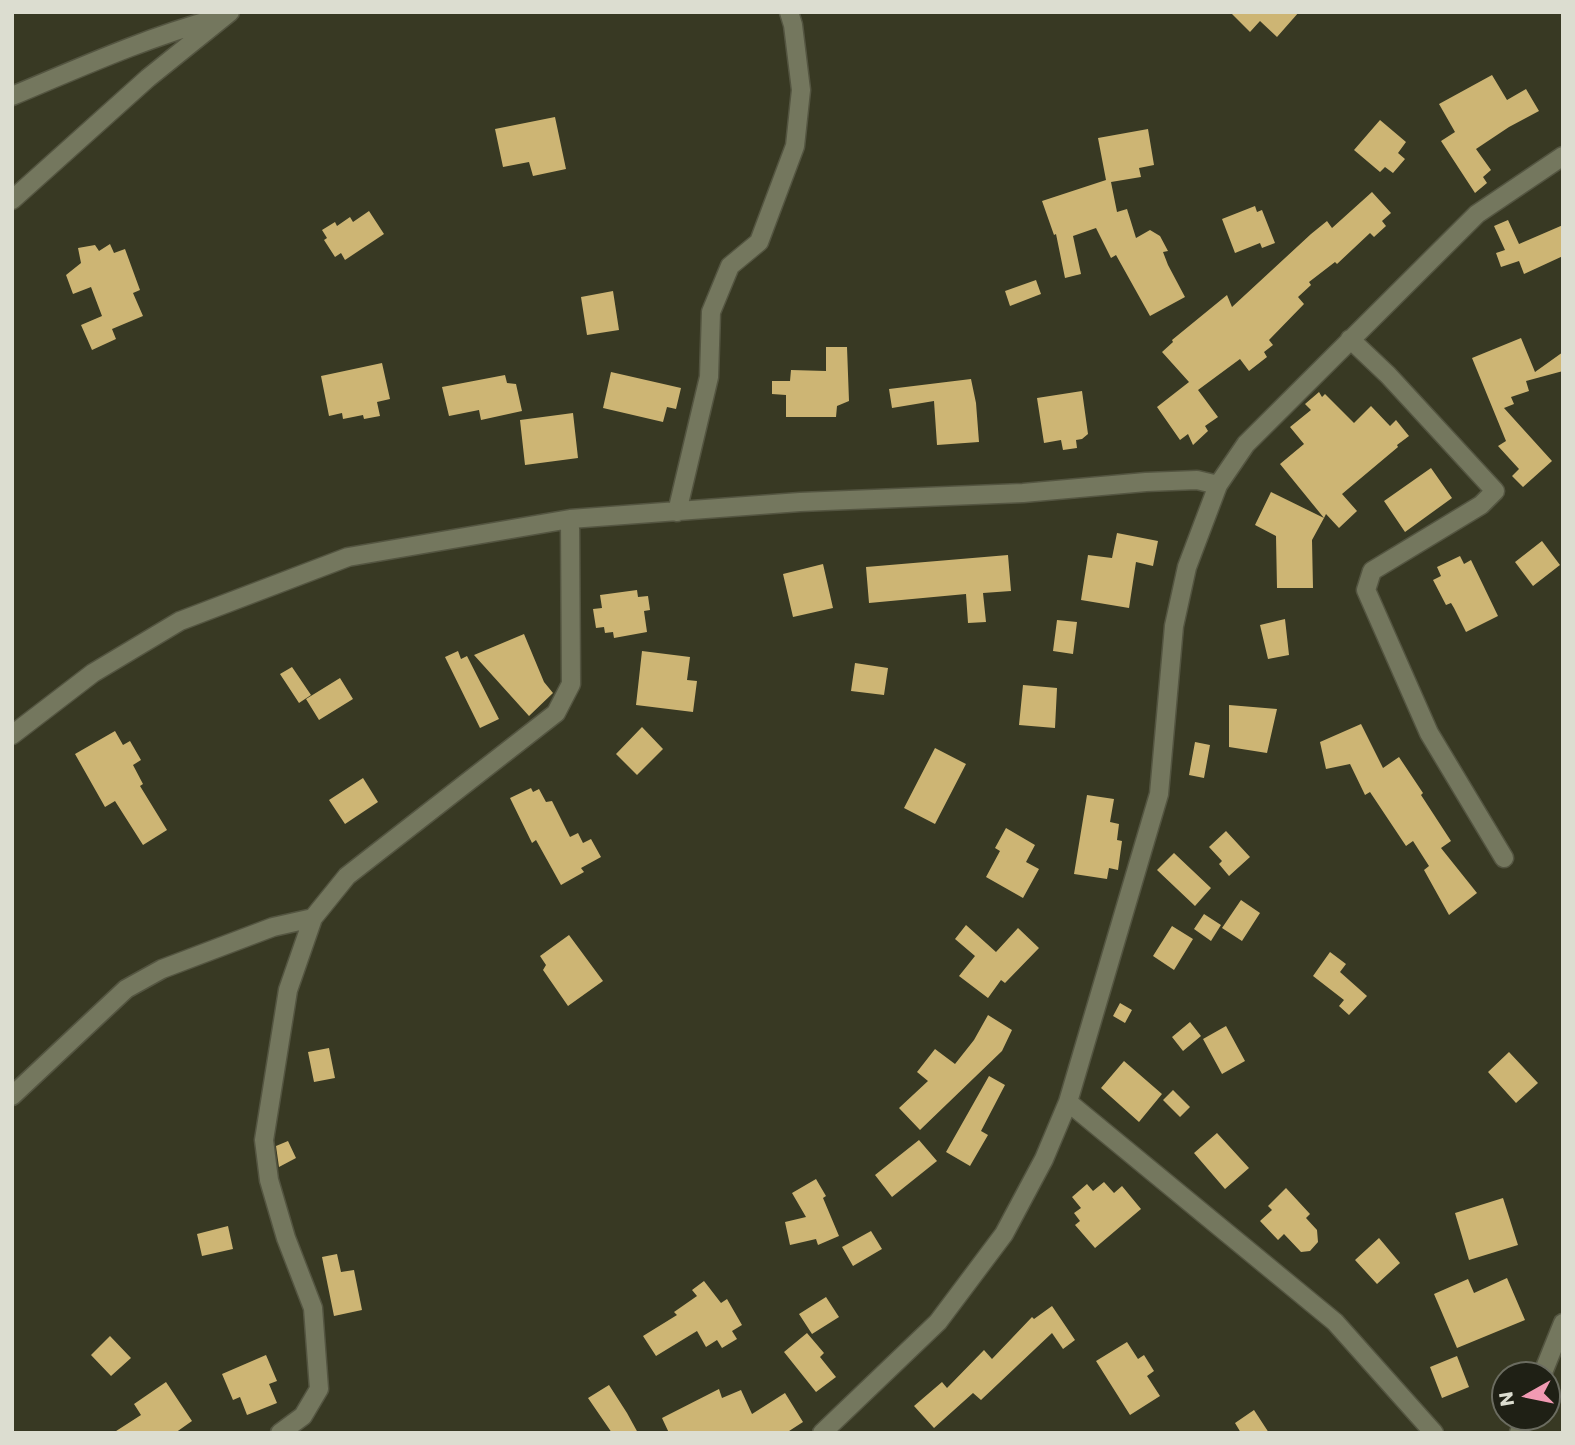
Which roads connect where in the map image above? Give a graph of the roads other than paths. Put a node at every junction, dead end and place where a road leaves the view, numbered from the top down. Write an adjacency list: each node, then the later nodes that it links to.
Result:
1 (789, 12): 8 (street)
2 (225, 15): 3 (street); 5 (street)
3 (12, 96)
4 (1563, 156): 6 (street)
5 (12, 200)
6 (1350, 339): 7 (street); 11 (street)
7 (1218, 485): 8 (street); 14 (street)
8 (677, 512): 9 (street)
9 (570, 519): 10 (street); 12 (street)
10 (12, 735)
11 (1504, 858)
12 (313, 918): 13 (street); 17 (street)
13 (12, 1096)
14 (1068, 1102): 18 (street); 19 (street)
15 (1563, 1323): 16 (street)
16 (1548, 1361)
17 (281, 1433)
18 (822, 1433)
19 (1434, 1433)

